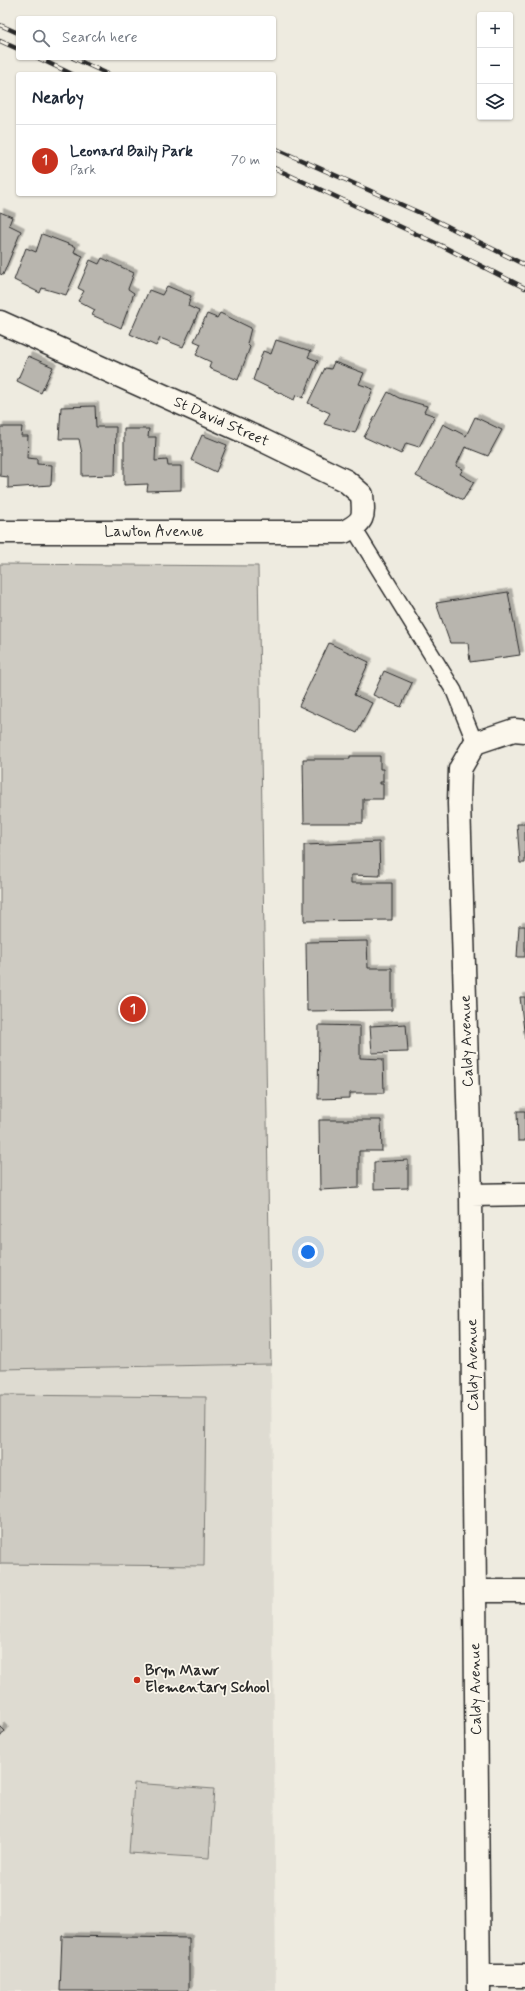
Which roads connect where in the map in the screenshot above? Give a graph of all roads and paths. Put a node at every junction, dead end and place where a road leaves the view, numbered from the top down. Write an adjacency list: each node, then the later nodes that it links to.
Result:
1 (0, 322): 2 (street, St David Street)
2 (353, 527): 3 (street, Lawton Avenue); 5 (lane)
3 (0, 532)
4 (525, 731): 5 (street)
5 (475, 743): 7 (street, Caldy Avenue)
6 (525, 1194): 7 (street)
7 (471, 1195): 8 (street, Caldy Avenue)
8 (475, 1591): 9 (street); 11 (street, Caldy Avenue)
9 (525, 1591)
10 (525, 1976): 11 (street)
11 (479, 1983)

